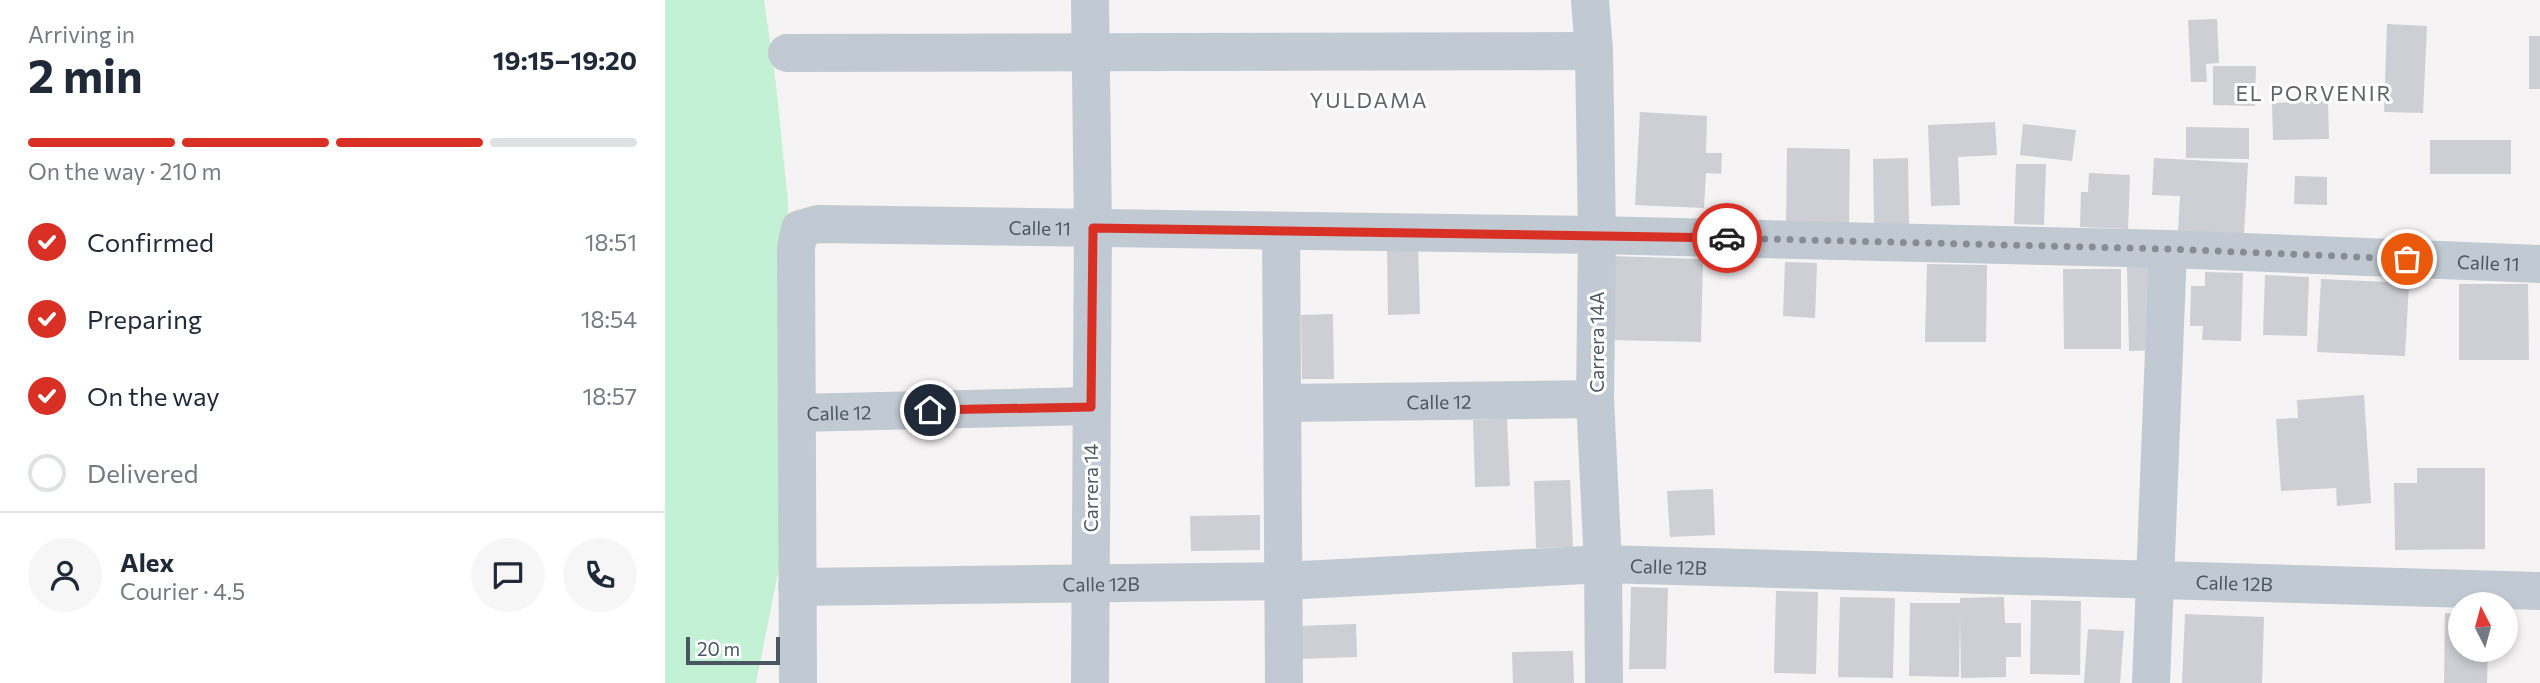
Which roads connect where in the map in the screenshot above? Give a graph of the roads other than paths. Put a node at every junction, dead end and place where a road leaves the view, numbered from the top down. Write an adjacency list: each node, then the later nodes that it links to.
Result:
1 (1090, 0): 4 (street, Carrera 14)
2 (1590, 0): 3 (street, Carrera 14A)
3 (1594, 51): 4 (street); 8 (street, Carrera 14A)
4 (1090, 52): 5 (street); 6 (street, Carrera 14)
5 (787, 53)
6 (1093, 228): 7 (street, Calle 11); 13 (street, Carrera 14); 14 (street, Calle 11)
7 (1281, 230): 8 (street, Calle 11); 12 (street)
8 (1597, 235): 9 (street, Calle 11); 11 (street, Carrera 14A)
9 (2168, 249): 10 (street, Calle 11); 16 (street)
10 (2540, 264)
11 (1595, 399): 12 (street, Calle 12); 15 (street, Carrera 14A)
12 (1283, 403): 17 (street)
13 (1091, 407): 14 (street, Calle 12); 18 (street, Carrera 14)
14 (797, 413): 19 (street)
15 (1603, 564): 16 (street, Calle 12B); 17 (street, Calle 12B); 24 (street, Carrera 14A)
16 (2156, 579): 20 (street, Calle 12B); 25 (street)
17 (1285, 581): 18 (street, Calle 12B); 23 (street)
18 (1090, 585): 19 (street, Calle 12B); 22 (street, Carrera 14)
19 (797, 587): 21 (street)
20 (2540, 591)
21 (798, 683)
22 (1090, 683)
23 (1284, 683)
24 (1604, 683)
25 (2151, 683)

